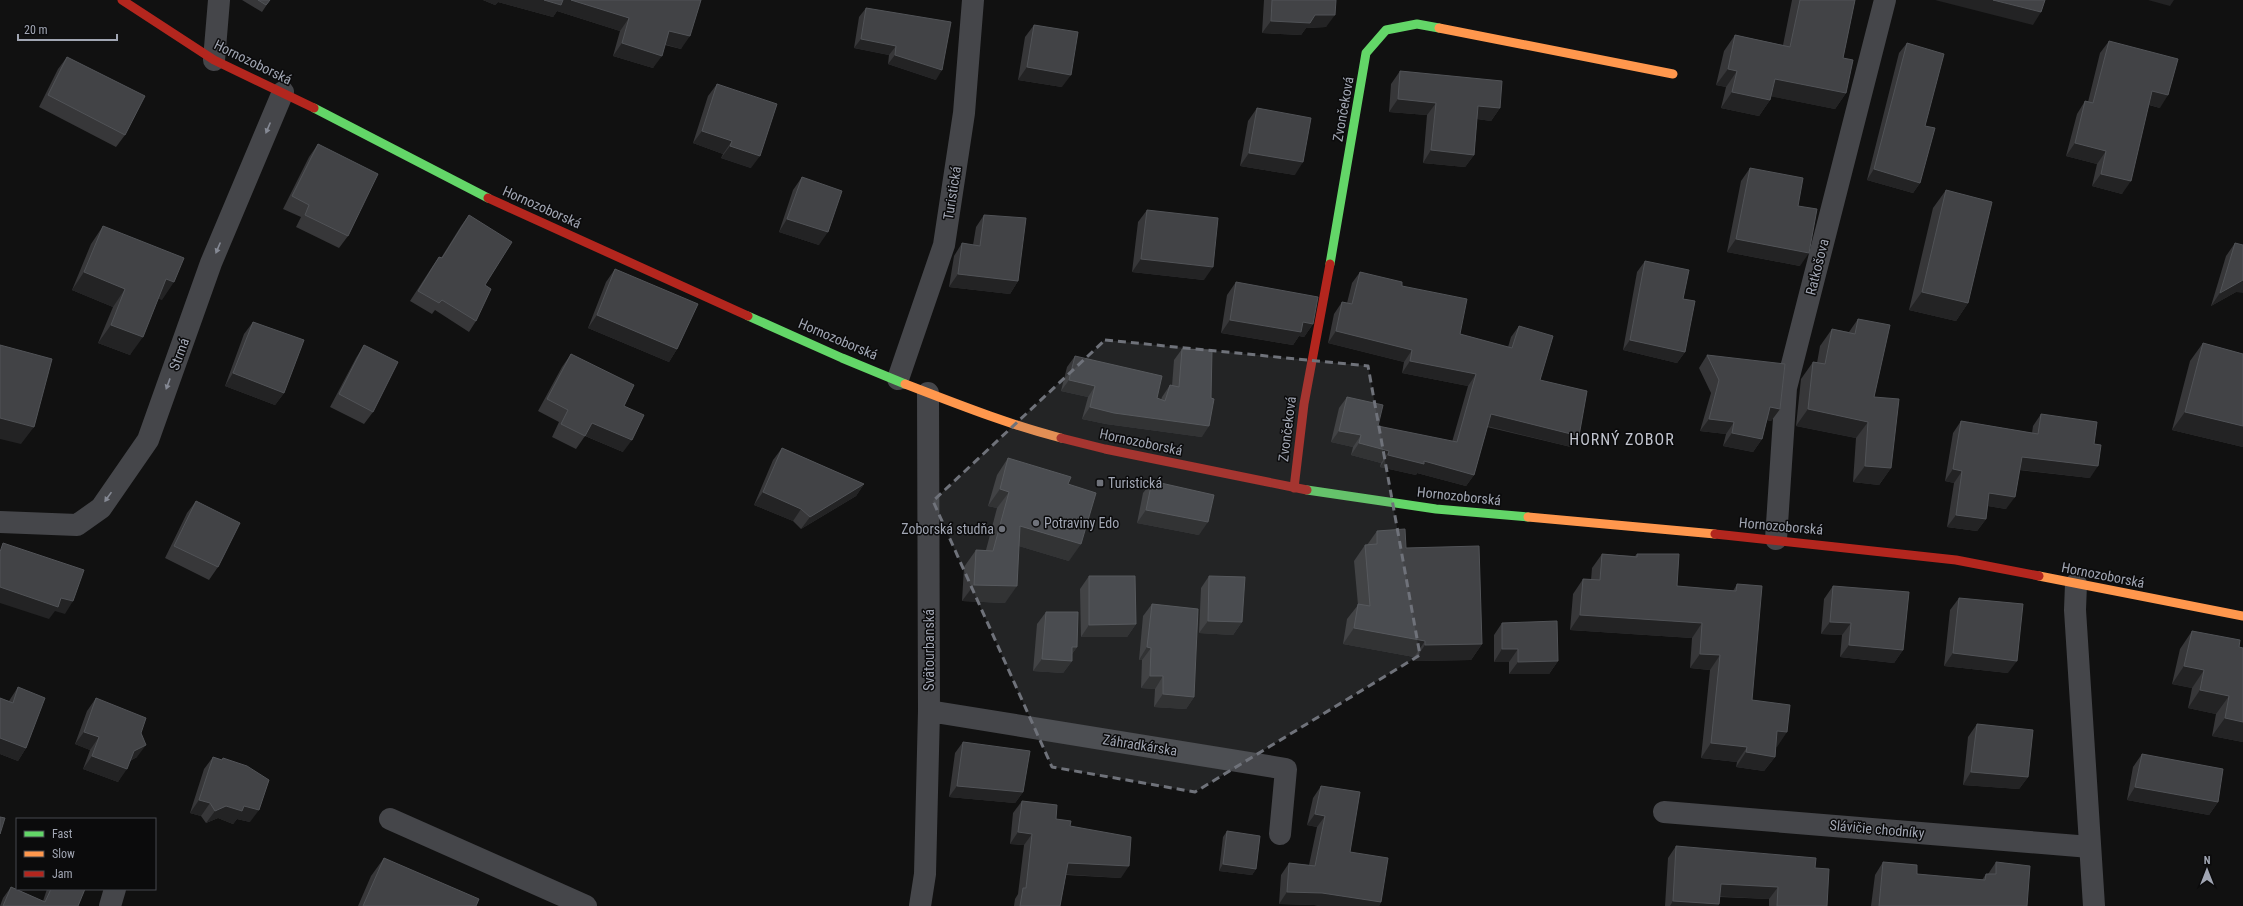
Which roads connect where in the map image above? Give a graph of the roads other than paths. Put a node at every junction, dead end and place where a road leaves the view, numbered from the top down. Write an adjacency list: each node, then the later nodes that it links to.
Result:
1 (122, 0): 5 (street, Hornozoborská)
2 (219, 0): 5 (street)
3 (973, 0): 8 (street, Turistická)
4 (1885, 0): 12 (street, Ratkošova)
5 (214, 60): 7 (street, Hornozoborská)
6 (1673, 74): 10 (street, Zvončeková)
7 (283, 92): 8 (street, Hornozoborská); 11 (street, Strmá, one-way to 11)
8 (898, 379): 9 (street, Hornozoborská)
9 (928, 393): 10 (street, Hornozoborská); 15 (street, Svätourbanská)
10 (1294, 488): 12 (street, Hornozoborská)
11 (0, 522)
12 (1776, 539): 13 (street, Hornozoborská)
13 (2076, 584): 14 (street, Hornozoborská); 19 (street)
14 (2243, 616)
15 (929, 711): 18 (street, Záhradkárska); 23 (street, Svätourbanská)
16 (1664, 812): 19 (street, Slávičie chodníky)
17 (390, 819): 22 (street)
18 (1280, 834)
19 (2090, 847): 24 (street)
20 (115, 890): 21 (street)
21 (110, 906)
22 (586, 906)
23 (920, 906)
24 (2094, 906)

